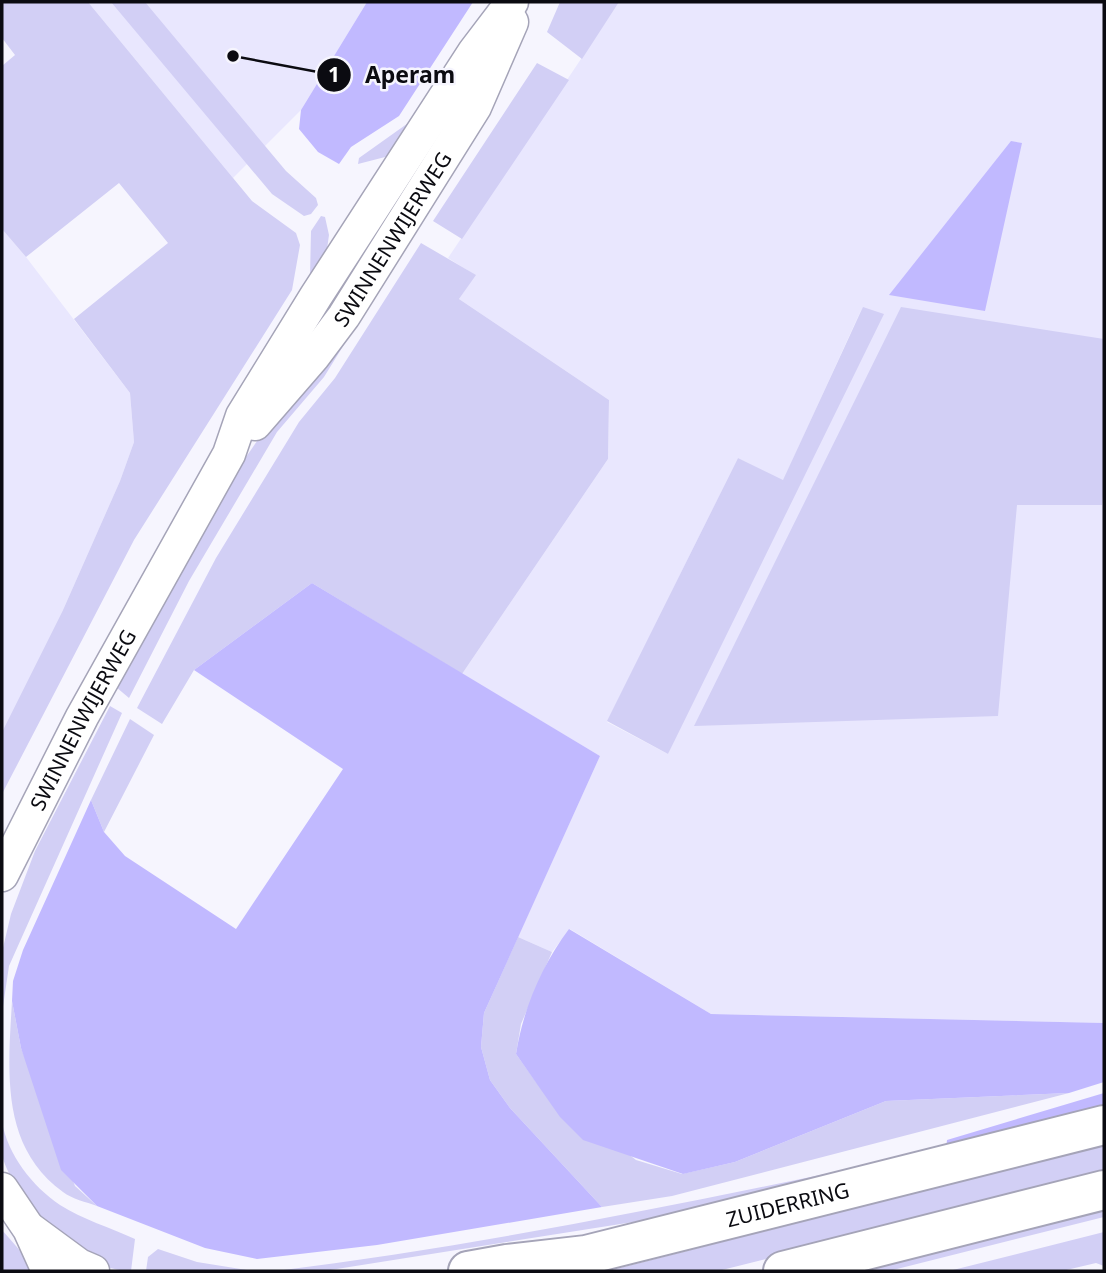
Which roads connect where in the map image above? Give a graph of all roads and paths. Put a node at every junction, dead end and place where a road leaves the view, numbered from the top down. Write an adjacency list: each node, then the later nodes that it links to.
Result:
1 (512, 2): 3 (street, SWINNENWIJERWEG)
2 (520, 2): 3 (street, SWINNENWIJERWEG)
3 (229, 454): 4 (street, SWINNENWIJERWEG)
4 (2, 875)
5 (1104, 1125): 11 (main road, ZUIDERRING)
6 (2, 1189): 8 (street)
7 (1104, 1190): 12 (main road)
8 (29, 1228): 9 (street); 10 (street)
9 (48, 1271)
10 (93, 1271)
11 (468, 1271)
12 (783, 1271)

